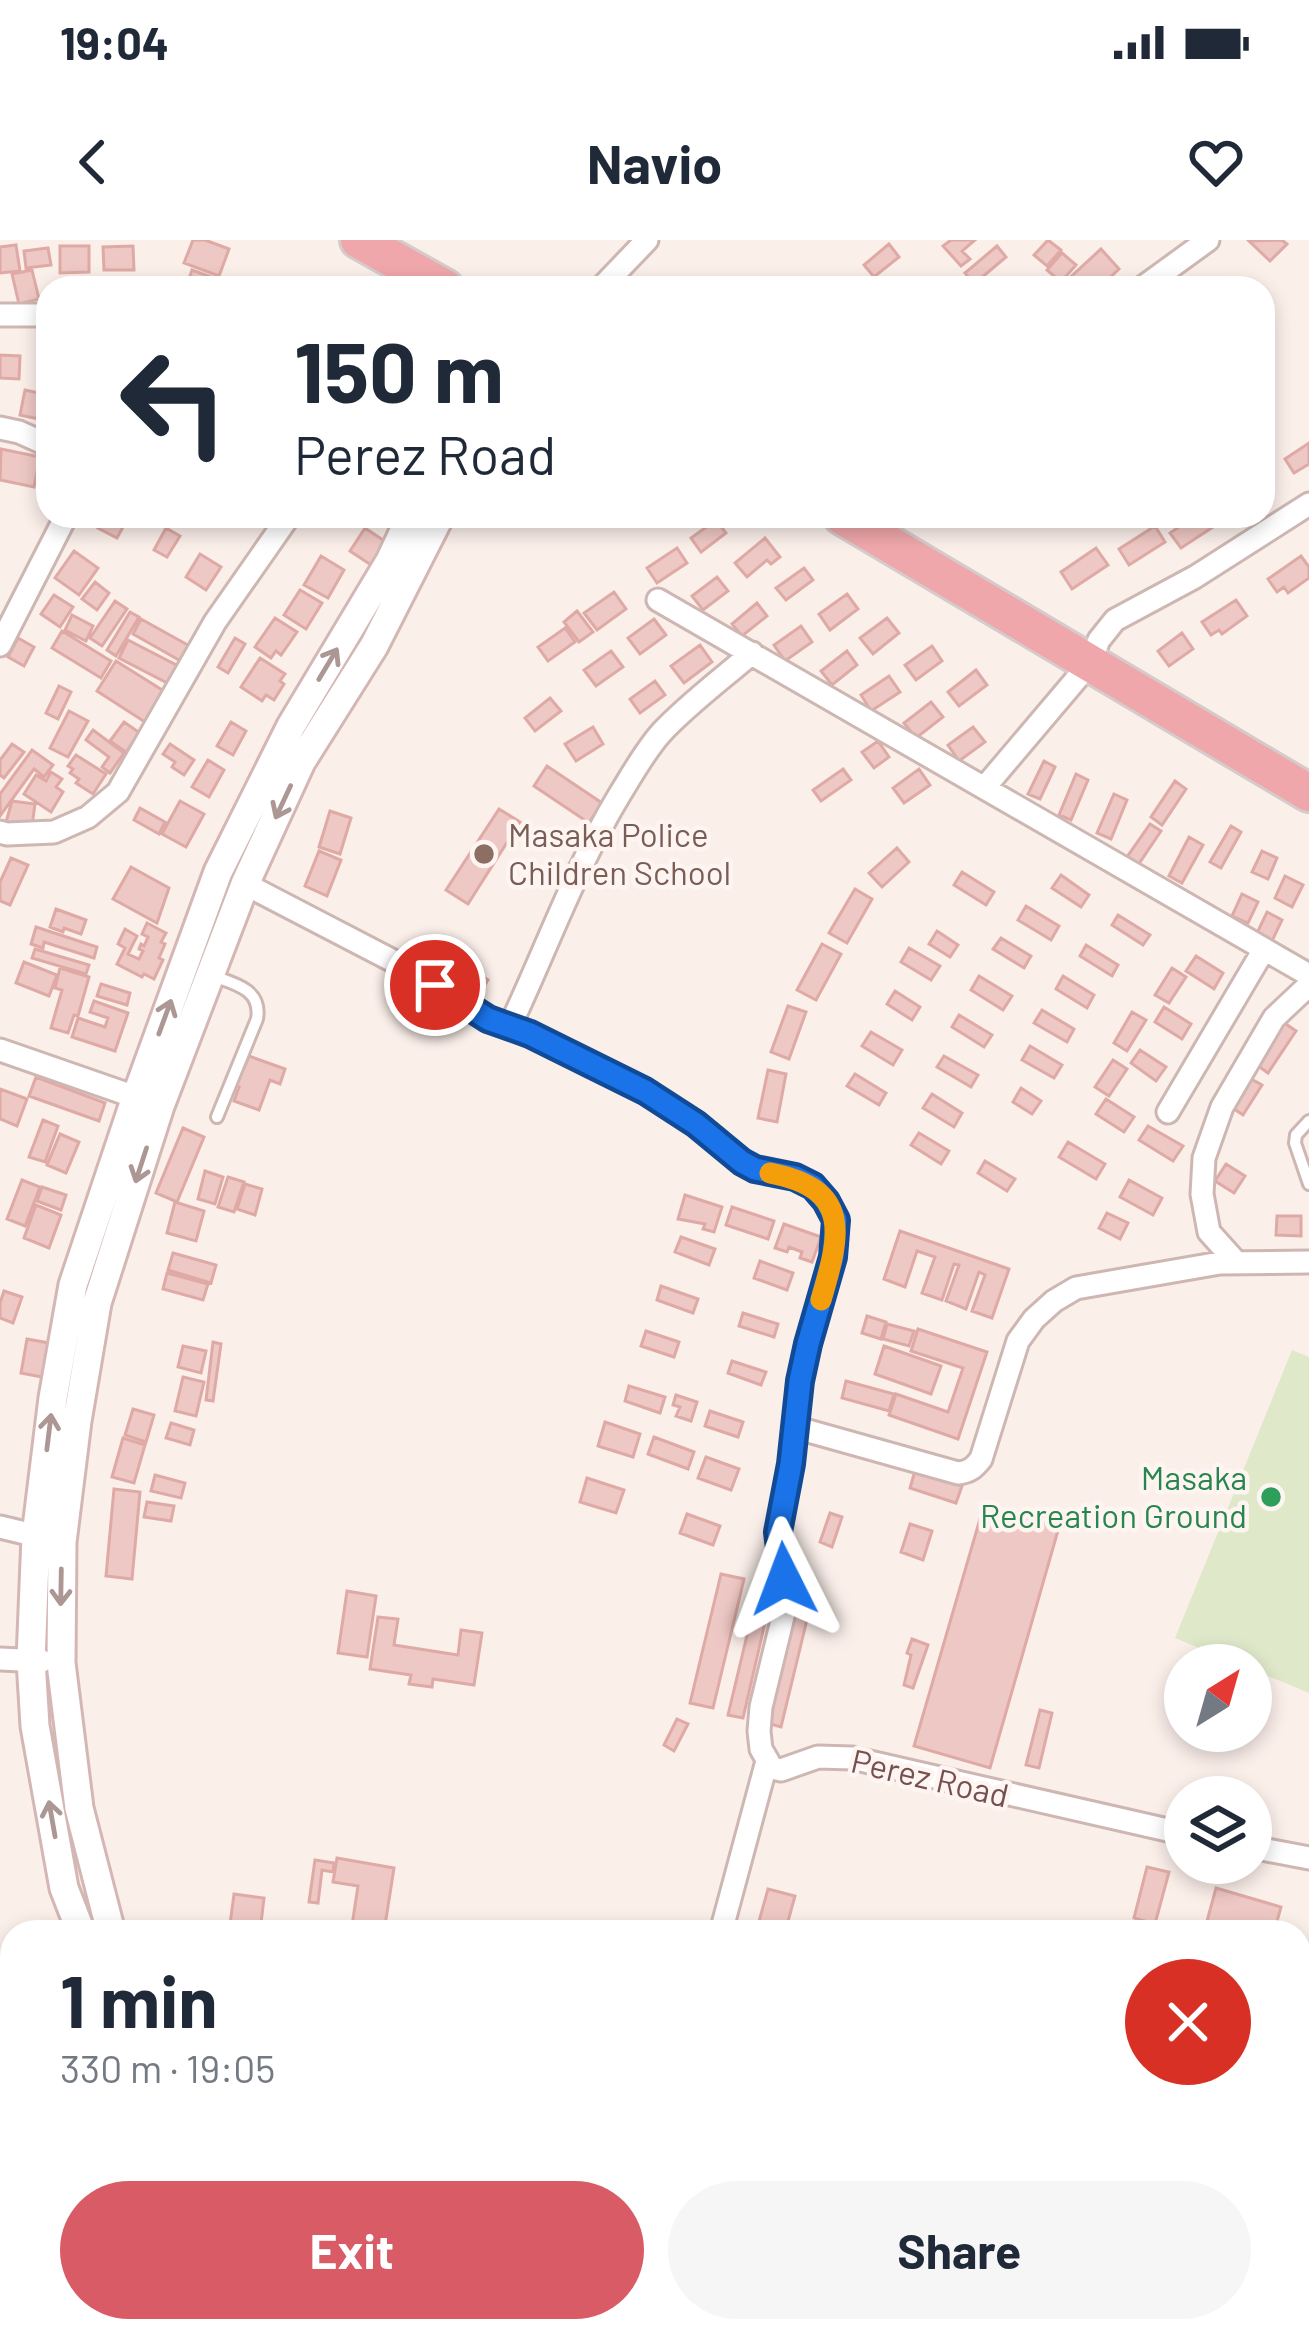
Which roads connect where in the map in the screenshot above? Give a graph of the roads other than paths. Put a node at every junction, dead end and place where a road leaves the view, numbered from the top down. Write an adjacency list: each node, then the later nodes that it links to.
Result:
1 (359, 240): 4 (highway)
2 (647, 240): 5 (street)
3 (1208, 240): 6 (street)
4 (424, 276)
5 (612, 276)
6 (1158, 276)
7 (0, 315): 8 (street)
8 (36, 315)
9 (0, 428): 10 (street)
10 (36, 440)
11 (1309, 504): 12 (street)
12 (1275, 526)
13 (60, 528): 20 (street)
14 (281, 528): 25 (street)
15 (412, 528): 33 (street, one-way to 15)
16 (413, 528): 26 (street, one-way to 26)
17 (862, 528): 22 (highway)
18 (1272, 528): 22 (street)
19 (658, 599): 21 (street)
20 (4, 631)
21 (752, 653): 23 (street); 31 (street)
22 (1090, 663): 23 (street); 24 (highway)
23 (985, 787): 27 (street)
24 (1309, 793)
25 (0, 832)
26 (245, 884): 28 (street); 31 (street)
27 (1263, 951): 29 (street); 34 (street)
28 (210, 975): 33 (street); 35 (lane)
29 (1309, 975)
30 (1309, 985): 38 (street)
31 (509, 1028): 40 (street)
32 (0, 1050): 33 (street)
33 (148, 1101): 42 (street)
34 (1168, 1112)
35 (217, 1117)
36 (1309, 1121): 37 (lane)
37 (1309, 1184)
38 (1236, 1262): 39 (street); 40 (street)
39 (1309, 1262)
40 (794, 1427): 46 (street)
41 (0, 1527): 42 (street)
42 (49, 1539): 44 (street); 45 (street, one-way to 45)
43 (0, 1659): 44 (street)
44 (31, 1660): 45 (street); 50 (street, one-way to 44)
45 (61, 1663): 51 (street)
46 (767, 1761): 47 (street, Perez Road); 52 (street)
47 (1164, 1829)
48 (1272, 1851): 49 (street)
49 (1309, 1858)
50 (76, 1920)
51 (108, 1920)
52 (724, 1920)

